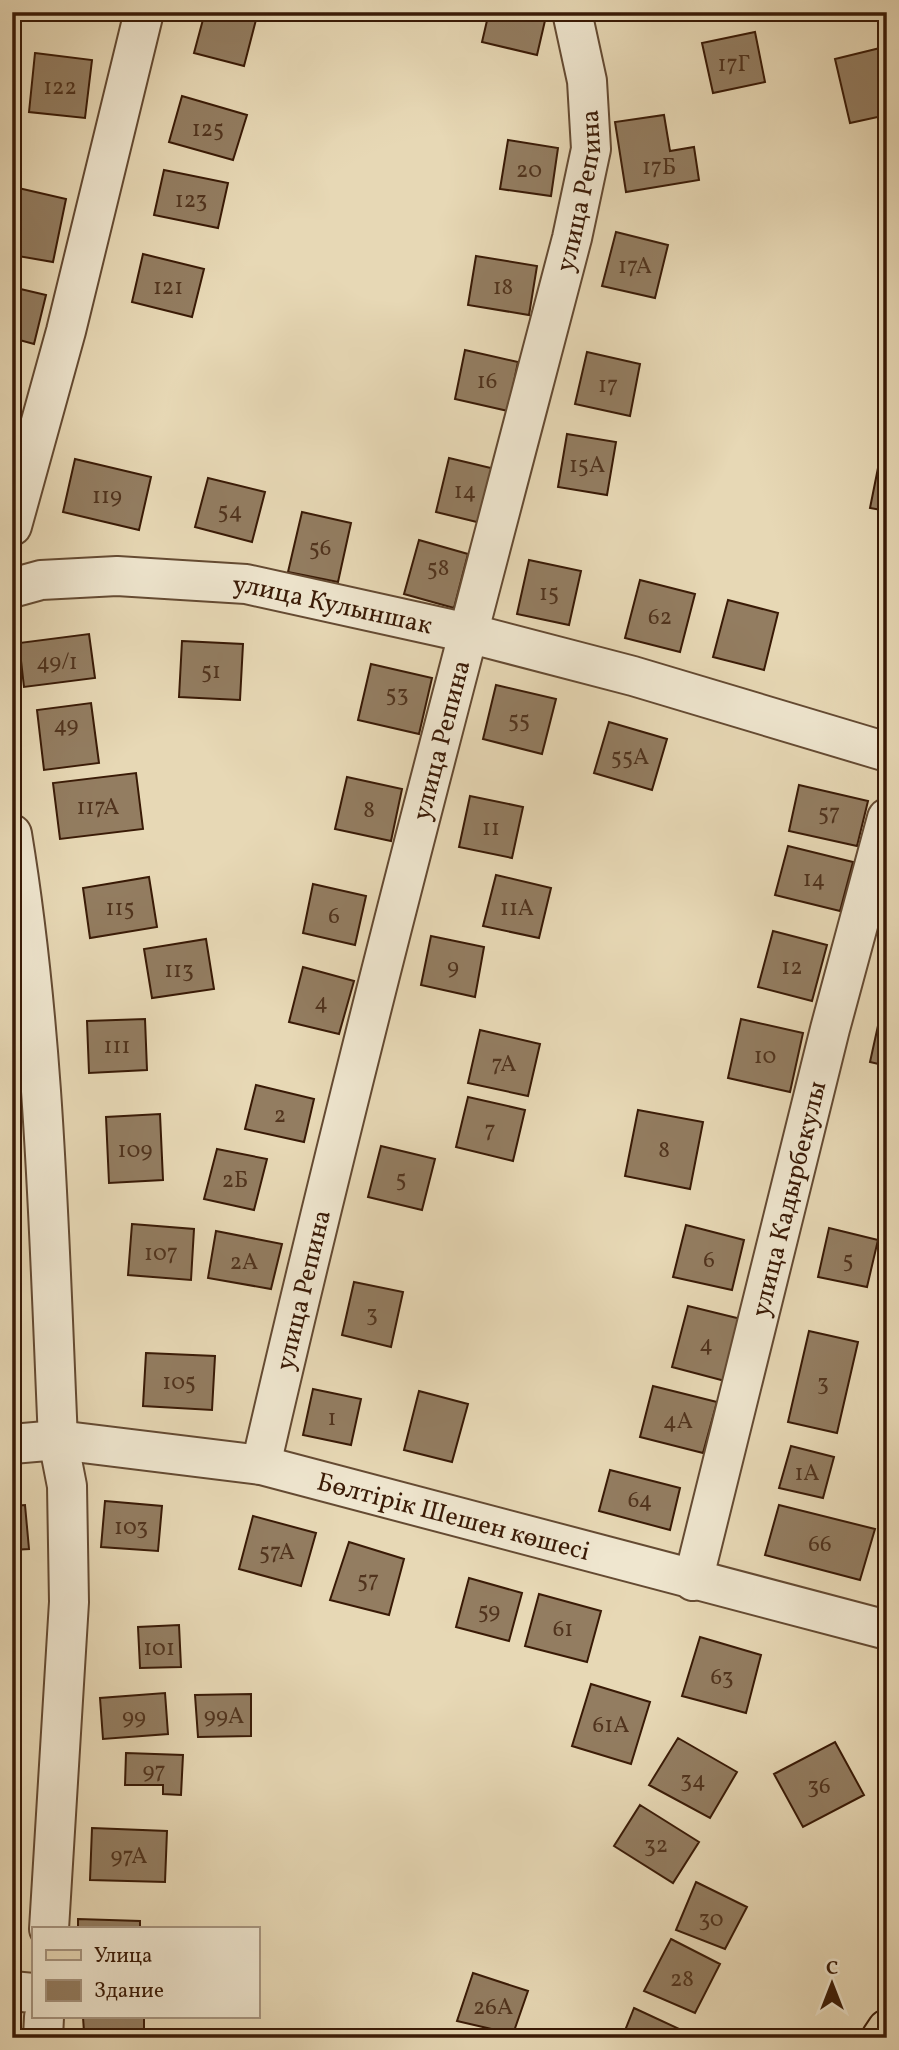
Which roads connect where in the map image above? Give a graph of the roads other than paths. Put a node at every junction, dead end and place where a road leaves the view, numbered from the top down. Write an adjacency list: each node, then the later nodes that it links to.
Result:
1 (144, 12): 3 (street)
2 (572, 12): 5 (street, улица Репина)
3 (12, 526)
4 (12, 588): 5 (street, улица Кулыншак)
5 (468, 632): 6 (street, улица Кулыншак); 11 (street, улица Репина)
6 (887, 752)
7 (887, 818): 12 (street, улица Кадырбекулы)
8 (12, 835): 9 (street)
9 (58, 1440): 10 (street, Бөлтірік Шешен көшесі); 11 (street, Бөлтірік Шешен көшесі); 14 (street)
10 (12, 1444)
11 (261, 1465): 12 (street, Бөлтірік Шешен көшесі)
12 (693, 1581): 13 (street, Бөлтірік Шешен көшесі)
13 (887, 1630)
14 (49, 1927)
15 (12, 1991): 16 (street)
16 (32, 1993)
17 (44, 2018): 19 (street)
18 (887, 2029): 20 (main road)
19 (43, 2038)
20 (881, 2038)

